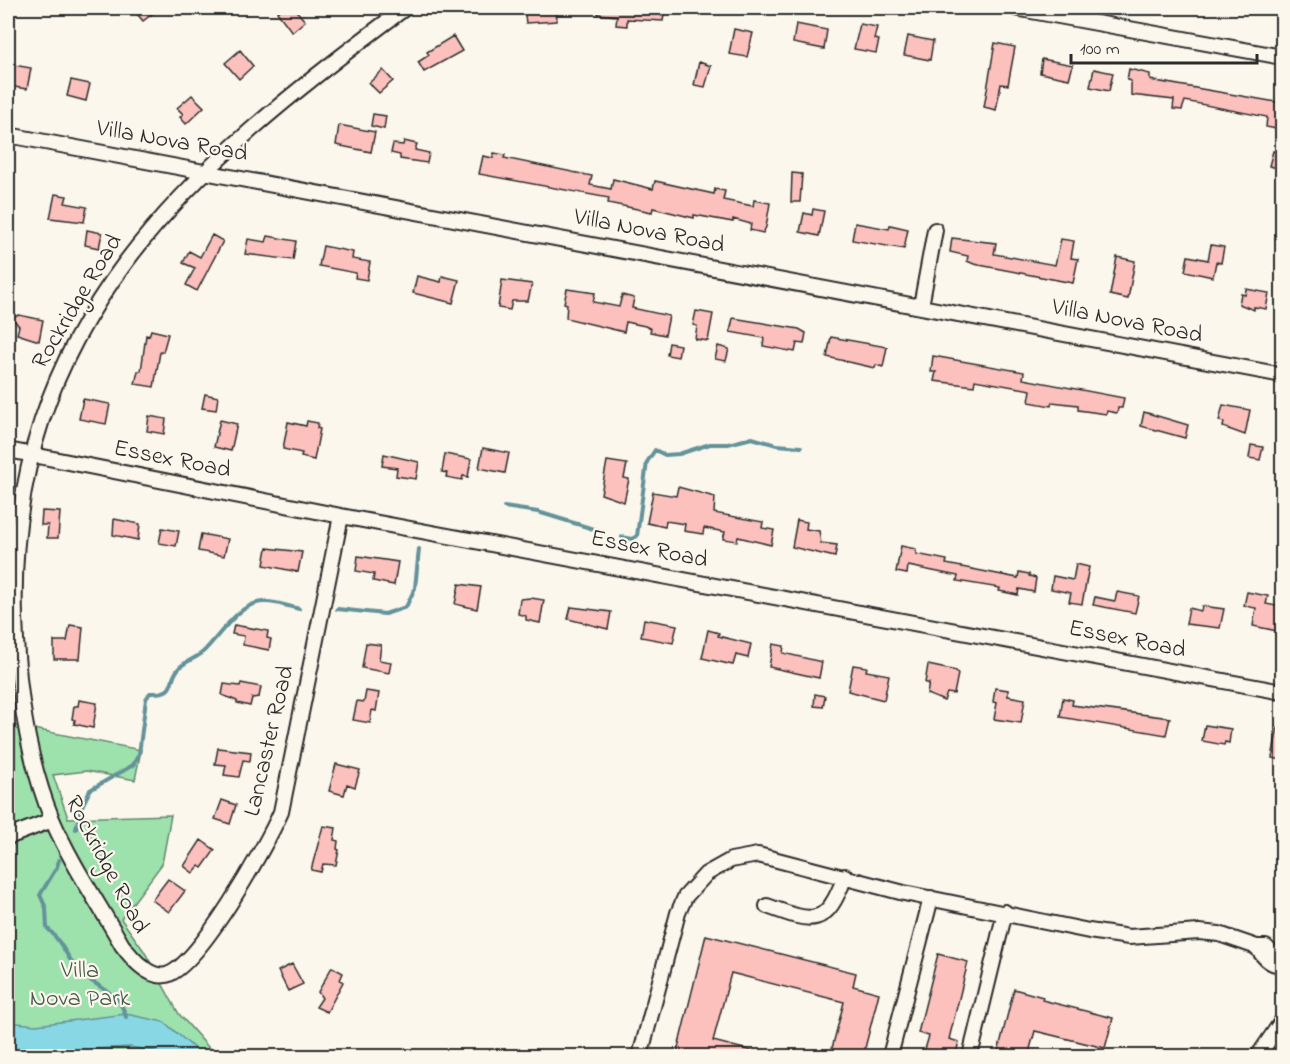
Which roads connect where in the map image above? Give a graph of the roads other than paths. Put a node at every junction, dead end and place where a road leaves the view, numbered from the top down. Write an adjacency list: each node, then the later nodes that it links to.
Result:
1 (405, 8): 5 (street, Rockridge Road)
2 (1015, 8): 3 (street)
3 (1282, 57)
4 (8, 135): 5 (street, Villa Nova Road)
5 (204, 171): 7 (street, Villa Nova Road); 10 (street, Rockridge Road)
6 (935, 230): 7 (street)
7 (921, 306): 8 (street, Villa Nova Road)
8 (1282, 375)
9 (8, 450): 10 (street, Essex Road)
10 (30, 455): 11 (street, Essex Road); 13 (street, Rockridge Road)
11 (340, 516): 12 (street, Essex Road); 20 (street, Lancaster Road)
12 (1282, 692)
13 (52, 820): 14 (street); 20 (street, Rockridge Road)
14 (8, 837)
15 (844, 876): 16 (street); 17 (street); 22 (street)
16 (931, 898): 18 (street); 23 (street)
17 (767, 906)
18 (1005, 912): 19 (street); 24 (street)
19 (1282, 963)
20 (164, 976)
21 (1282, 1021): 25 (street)
22 (640, 1056)
23 (890, 1056)
24 (970, 1056)
25 (1258, 1056)

